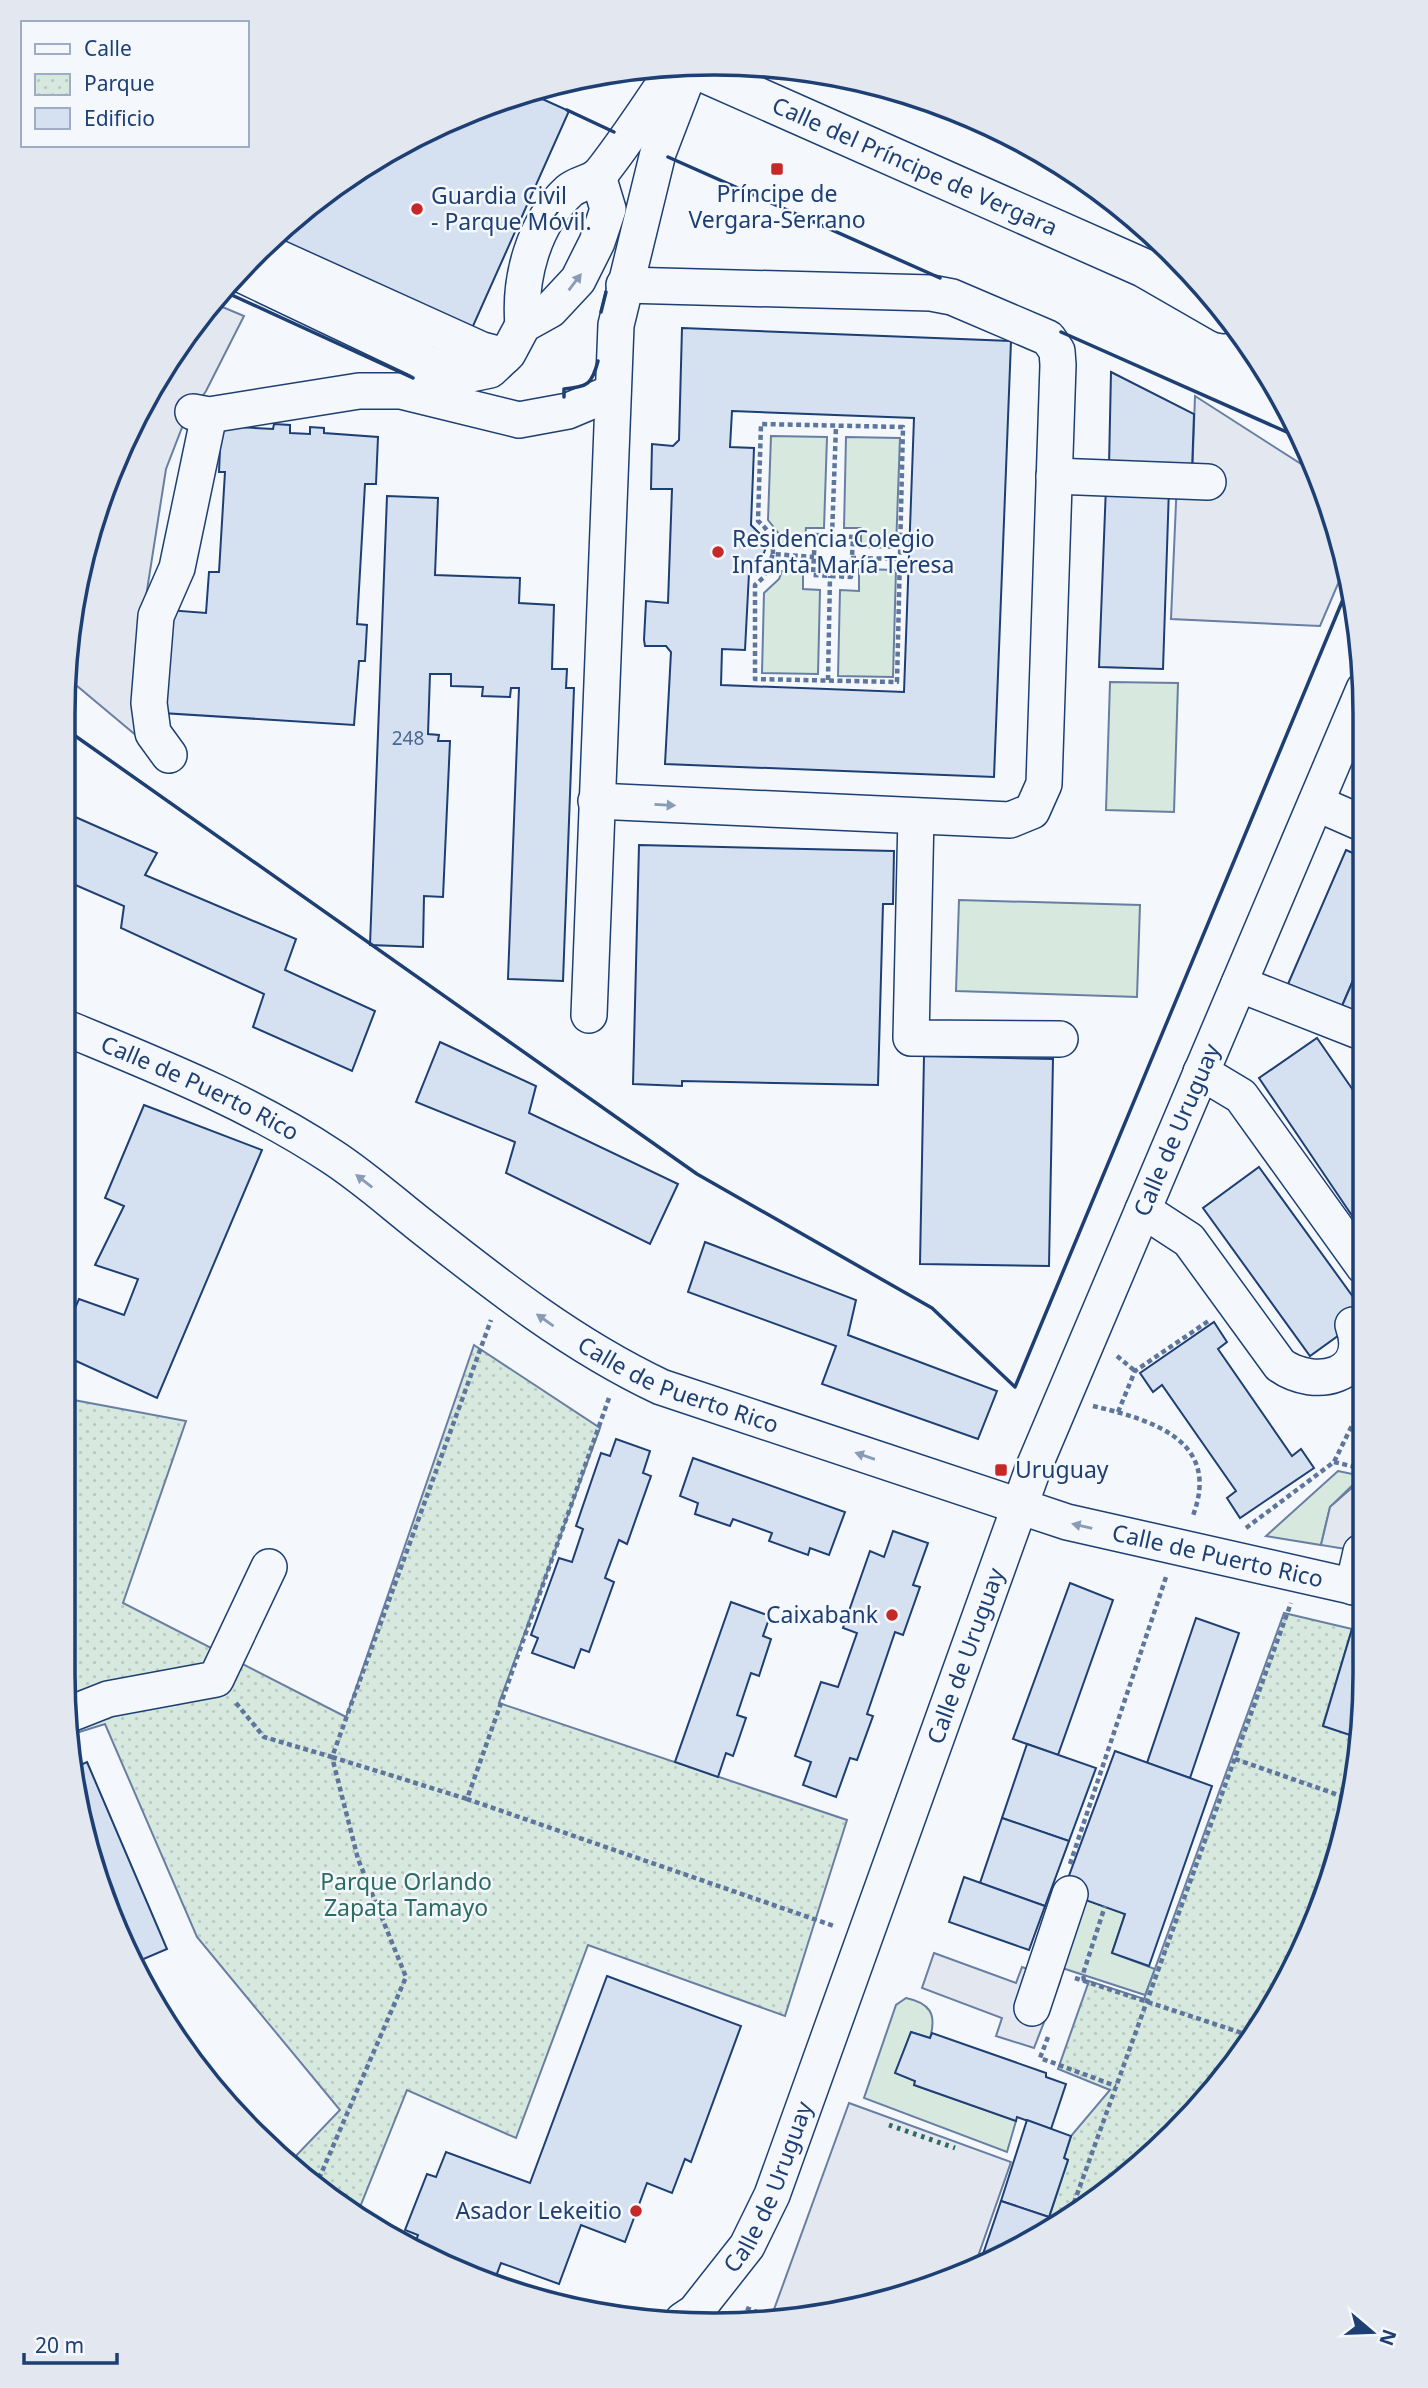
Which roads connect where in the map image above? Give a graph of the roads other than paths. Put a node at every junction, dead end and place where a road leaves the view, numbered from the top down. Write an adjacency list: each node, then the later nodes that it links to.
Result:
1 (707, 75): 6 (main road, Calle del Príncipe de Vergara)
2 (676, 77): 4 (street)
3 (682, 77): 8 (street)
4 (598, 176): 10 (street); 10 (street, one-way to 4)
5 (271, 254): 11 (street)
6 (1157, 262): 9 (main road, Calle del Príncipe de Vergara)
7 (248, 278): 11 (street)
8 (624, 285): 12 (street); 13 (street)
9 (1187, 285)
10 (523, 325): 11 (street)
11 (505, 356)
12 (613, 392): 16 (street); 17 (street)
13 (1054, 475): 14 (street); 19 (street)
14 (1208, 482)
15 (1353, 715): 18 (street, Calle de Uruguay)
16 (169, 755)
17 (596, 802): 19 (street, one-way to 19); 22 (street)
18 (1316, 803): 20 (street); 21 (street, Calle de Uruguay)
19 (916, 816): 25 (street)
20 (1353, 819)
21 (1239, 984): 23 (street); 26 (street, Calle de Uruguay)
22 (589, 1015)
23 (1353, 1029)
24 (75, 1032): 30 (street, Calle de Puerto Rico, one-way to 24)
25 (1060, 1039)
26 (1201, 1072): 27 (street, Calle de Uruguay); 28 (street)
27 (1143, 1210): 29 (street); 30 (street, Calle de Uruguay)
28 (1353, 1252)
29 (1353, 1361)
30 (1018, 1508): 32 (street, Calle de Puerto Rico, one-way to 30); 36 (street, Calle de Uruguay)
31 (269, 1567): 33 (street)
32 (1353, 1587)
33 (77, 1711)
34 (1068, 1884): 35 (street)
35 (1042, 2017)
36 (695, 2312)

